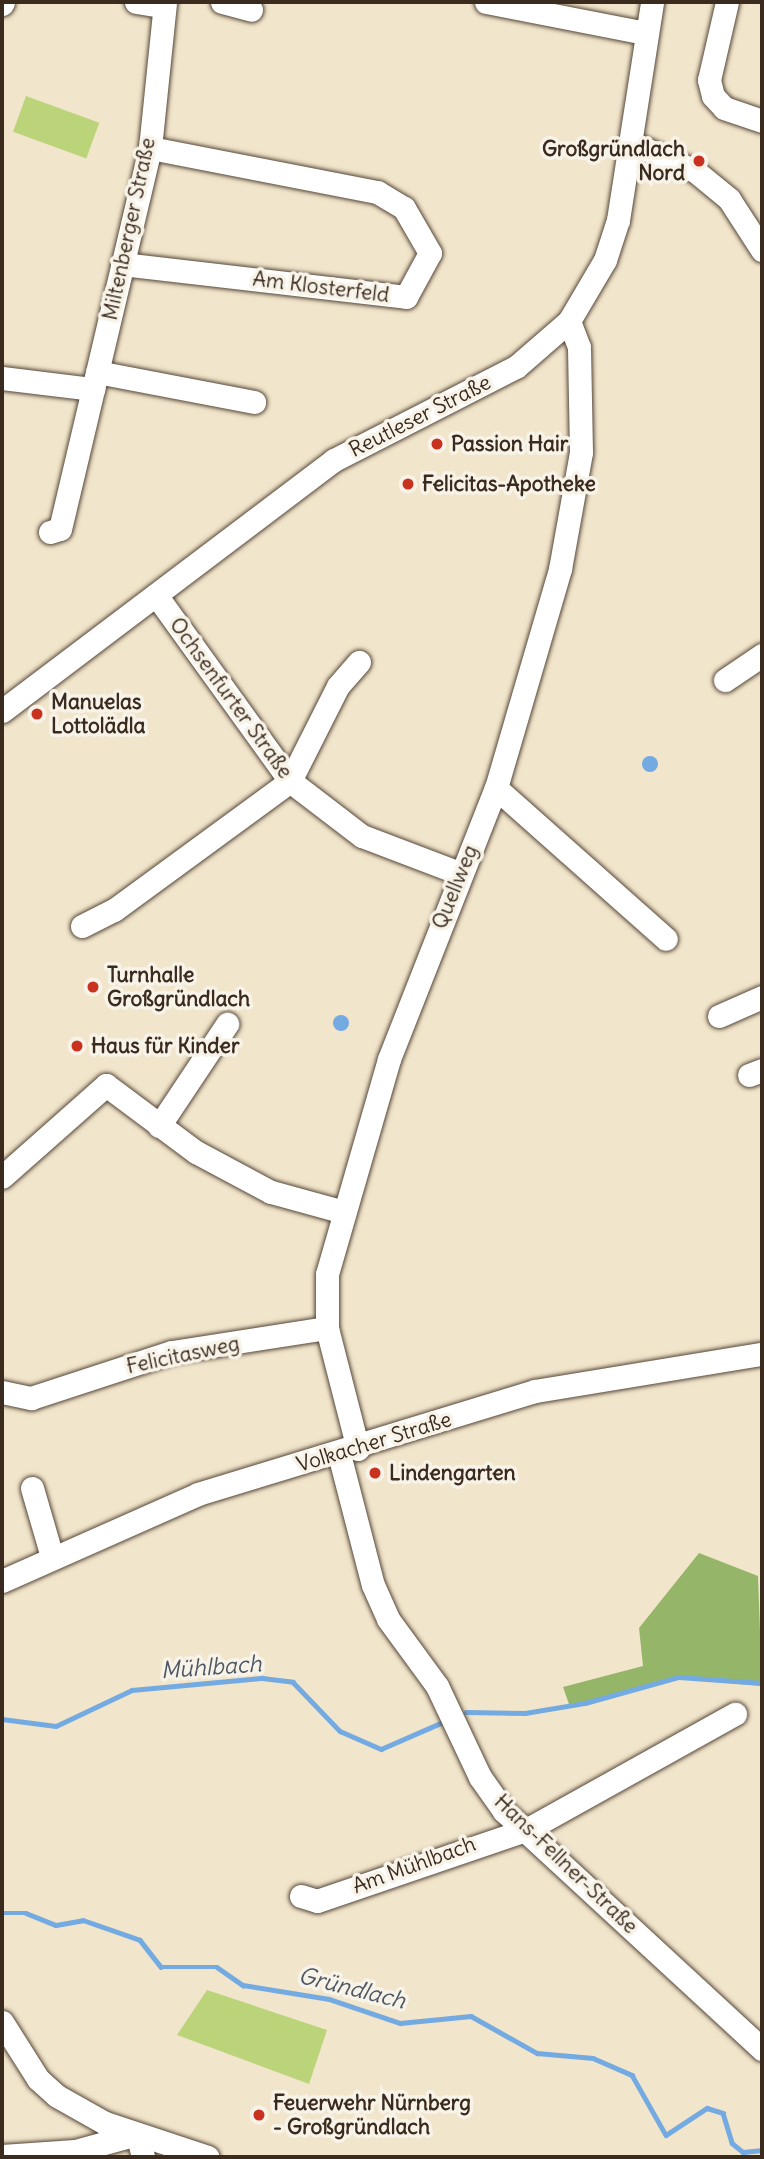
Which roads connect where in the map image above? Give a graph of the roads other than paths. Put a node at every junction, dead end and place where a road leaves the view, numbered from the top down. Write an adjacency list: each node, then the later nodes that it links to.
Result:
1 (136, 2): 6 (street)
2 (222, 2): 7 (street)
3 (486, 2): 8 (street)
4 (652, 2): 8 (street, Reutleser Straße)
5 (727, 2): 9 (street)
6 (163, 4): 11 (street, Miltenberger Straße)
7 (251, 10)
8 (645, 33): 10 (street, Reutleser Straße)
9 (762, 121)
10 (632, 144): 12 (street); 14 (street, Reutleser Straße)
11 (150, 148): 13 (street, Miltenberger Straße); 13 (street, Am Klosterfeld)
12 (762, 250)
13 (122, 264): 16 (street, Miltenberger Straße)
14 (569, 321): 19 (street, Reutleser Straße); 25 (street, Quellweg)
15 (2, 378): 16 (street)
16 (95, 381): 17 (street); 18 (street, Miltenberger Straße)
17 (254, 402)
18 (50, 532)
19 (156, 595): 23 (street, Reutleser Straße); 24 (street, Ochsenfurter Straße)
20 (762, 655): 22 (street)
21 (359, 662): 24 (street)
22 (725, 680)
23 (2, 711)
24 (290, 781): 26 (street, Ochsenfurter Straße); 27 (street)
25 (496, 788): 26 (street, Quellweg); 28 (street)
26 (459, 873): 34 (street, Quellweg)
27 (82, 926)
28 (666, 939)
29 (762, 997): 30 (street)
30 (719, 1016)
31 (227, 1024): 32 (street)
32 (159, 1126): 33 (street); 34 (street)
33 (2, 1177)
34 (344, 1212): 35 (street, Quellweg)
35 (327, 1328): 37 (street, Felicitasweg); 38 (street, Quellweg)
36 (762, 1354): 38 (street, Volkacher Straße)
37 (2, 1392)
38 (349, 1452): 40 (street, Volkacher Straße); 43 (street, Hans-Fellner-Straße)
39 (32, 1488): 40 (street)
40 (52, 1557): 41 (street, Volkacher Straße)
41 (2, 1581)
42 (735, 1714): 43 (street, Am Mühlbach)
43 (528, 1829): 44 (street, Am Mühlbach); 46 (street, Hans-Fellner-Straße)
44 (302, 1896)
45 (2, 2022): 47 (street)
46 (762, 2049)
47 (104, 2134): 48 (street); 49 (street)
48 (137, 2134): 50 (street); 51 (street)
49 (2, 2156)
50 (143, 2157)
51 (208, 2157)

